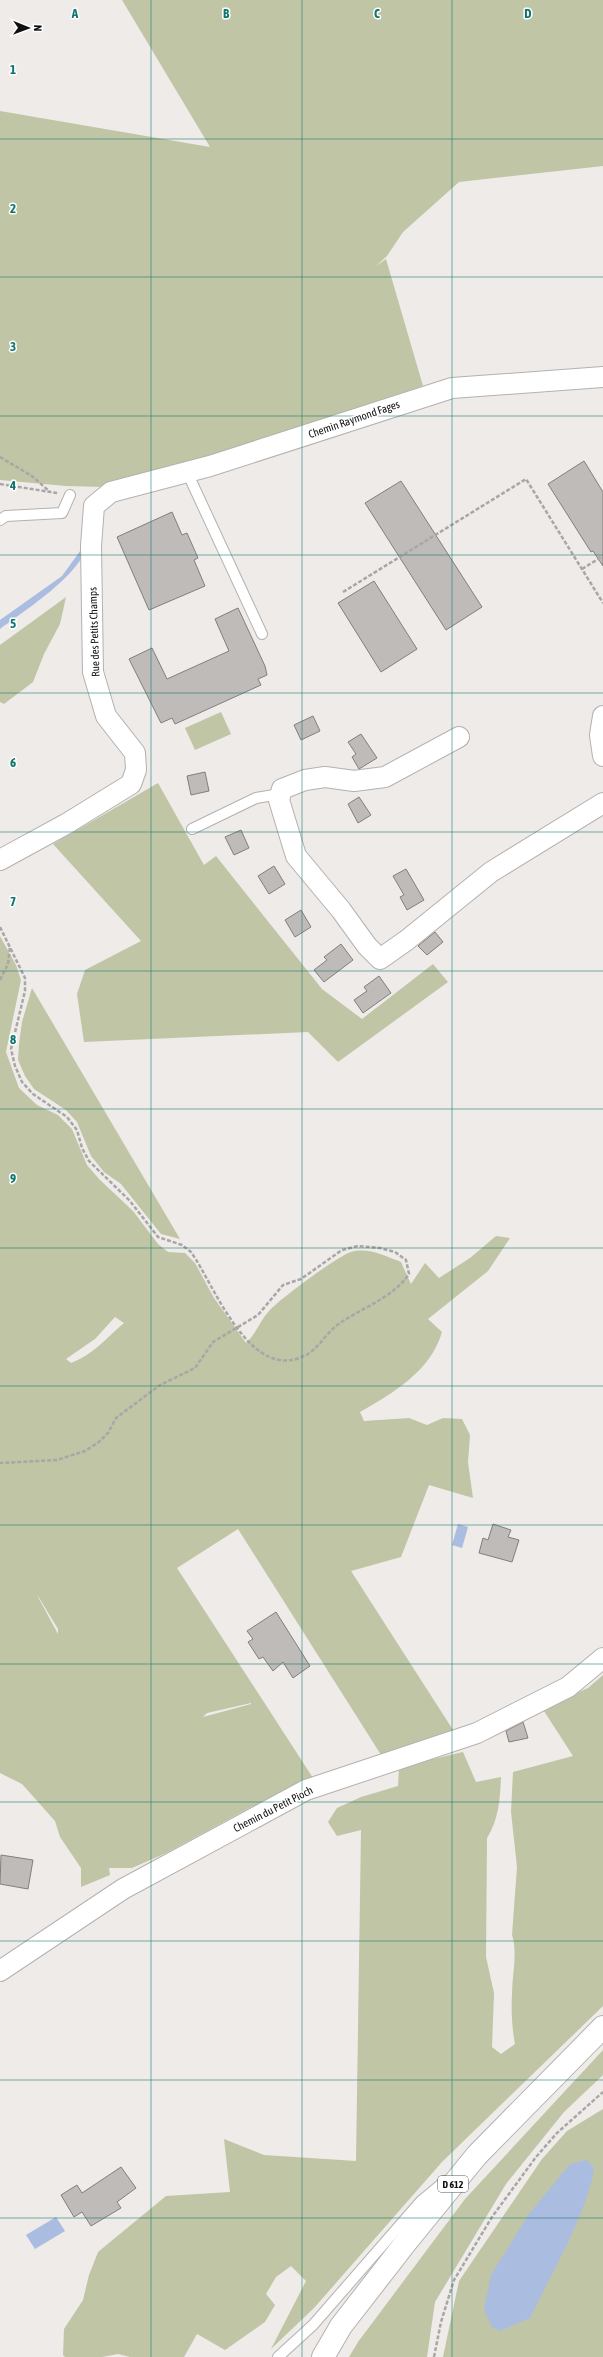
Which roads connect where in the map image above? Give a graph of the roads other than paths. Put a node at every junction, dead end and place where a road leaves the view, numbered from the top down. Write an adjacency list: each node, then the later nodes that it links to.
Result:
1 (603, 377): 2 (street, Chemin Raymond Fages)
2 (187, 472): 3 (street, Chemin Raymond Fages); 6 (lane)
3 (111, 492): 13 (street, Rue des Petits Champs)
4 (70, 495): 5 (lane)
5 (0, 520)
6 (262, 634)
7 (603, 716): 9 (street)
8 (459, 737): 10 (street)
9 (603, 756)
10 (280, 794): 11 (street); 12 (lane)
11 (603, 803)
12 (192, 829)
13 (0, 860)
14 (603, 1658): 15 (street, Chemin du Petit Pioch)
15 (0, 1971)
16 (603, 2027): 17 (highway, D 612)
17 (477, 2155): 18 (lane); 19 (highway, D 612)
18 (278, 2357)
19 (323, 2357)

